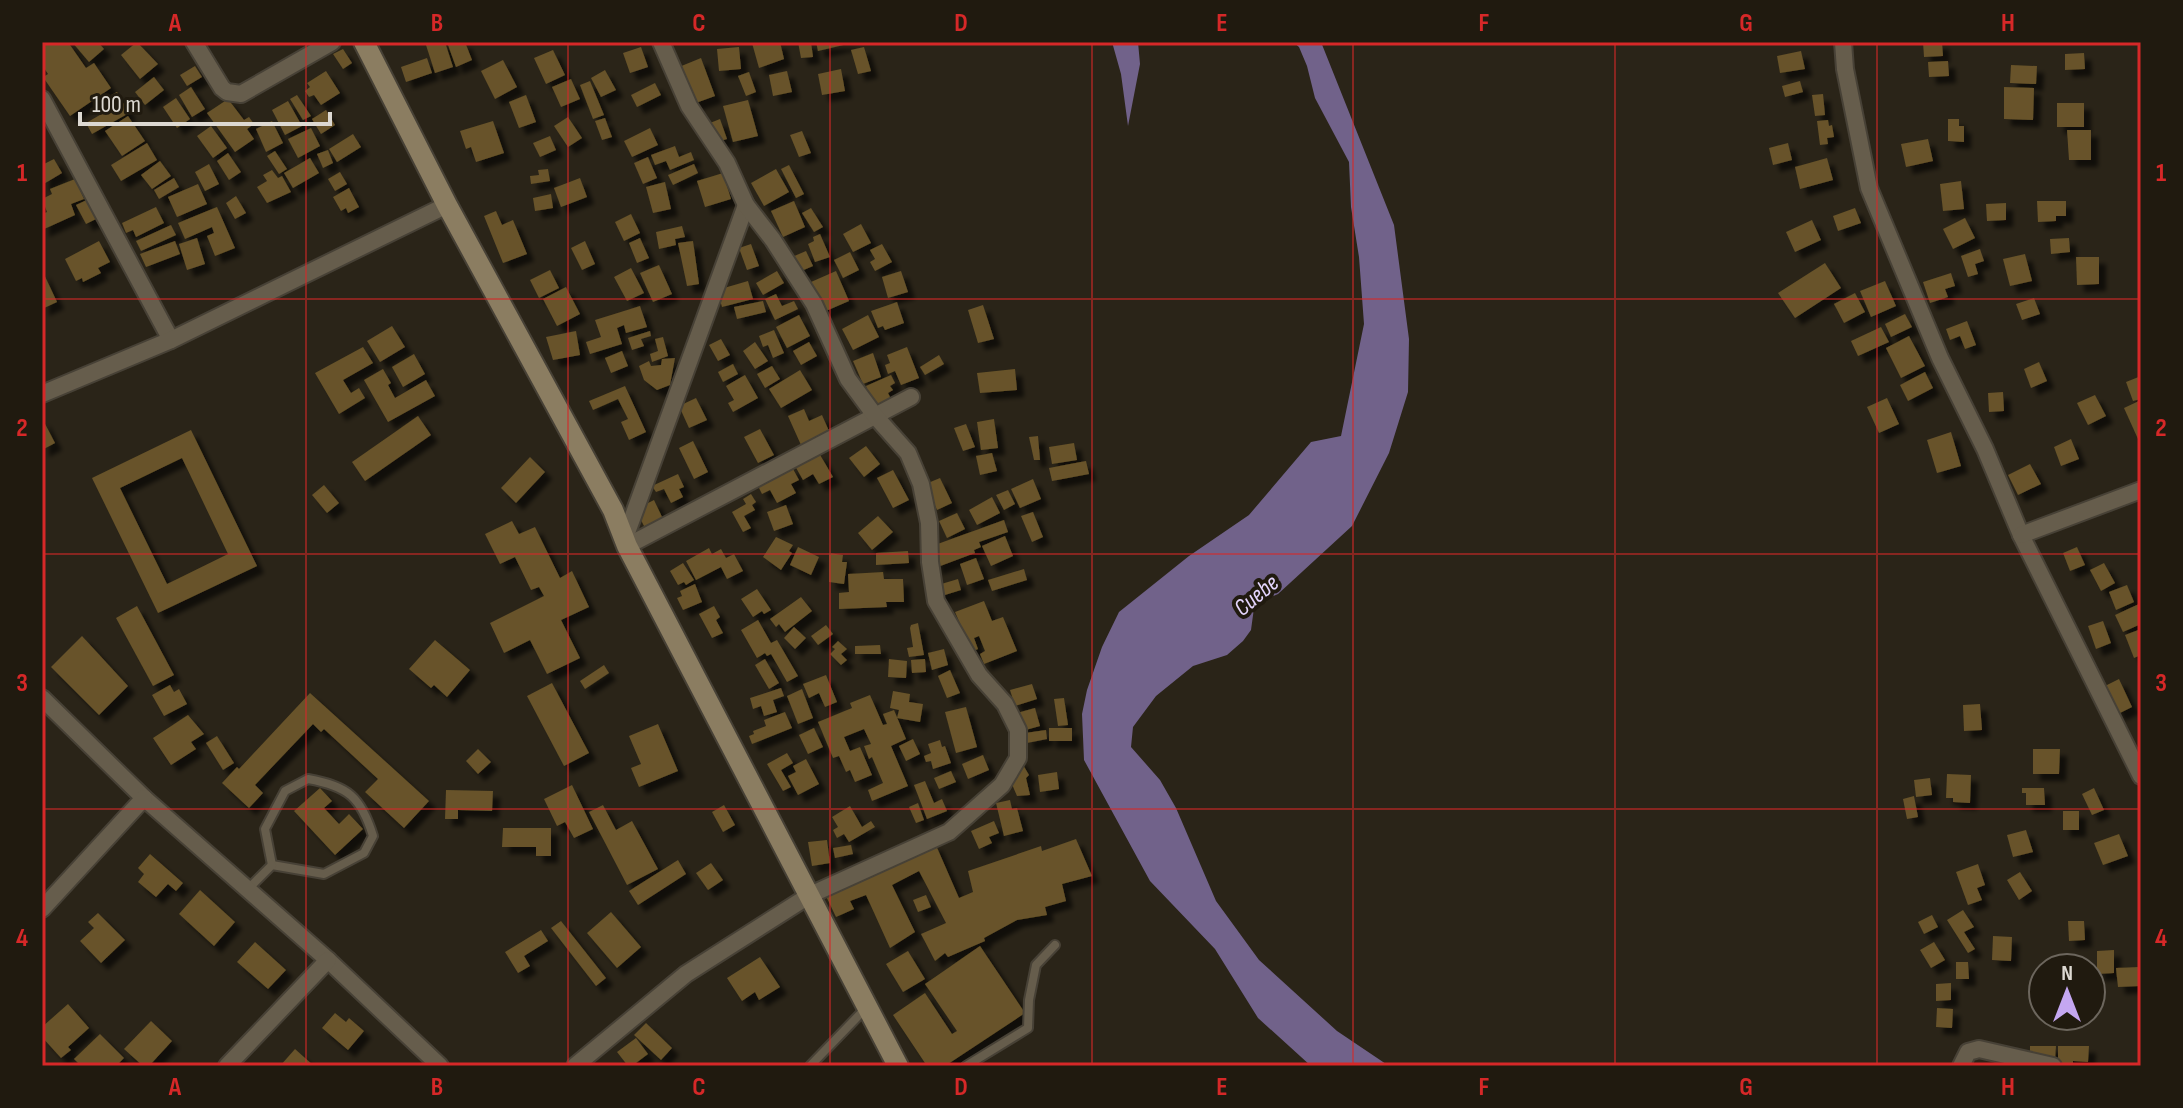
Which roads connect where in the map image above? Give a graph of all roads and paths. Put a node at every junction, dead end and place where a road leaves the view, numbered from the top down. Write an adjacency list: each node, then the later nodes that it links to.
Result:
1 (194, 42): 2 (street)
2 (332, 42)
3 (364, 42): 7 (main road)
4 (661, 42): 8 (street)
5 (1843, 42): 14 (street)
6 (42, 99): 9 (street)
7 (447, 205): 9 (street); 15 (main road)
8 (746, 205): 12 (street); 15 (street)
9 (171, 340): 10 (street)
10 (42, 394)
11 (911, 397): 12 (street)
12 (876, 417): 15 (street); 21 (street)
13 (2141, 490): 14 (street)
14 (2021, 535): 17 (street)
15 (626, 542): 21 (main road)
16 (42, 698): 18 (street)
17 (2141, 776)
18 (144, 798): 20 (street); 22 (street)
19 (272, 865): 19 (lane); 20 (lane)
20 (248, 889): 24 (street)
21 (810, 895): 25 (main road); 28 (street)
22 (42, 909)
23 (1055, 945): 31 (lane)
24 (328, 960): 26 (street); 27 (street)
25 (867, 1007): 29 (lane); 30 (main road)
26 (227, 1066)
27 (440, 1066)
28 (575, 1066)
29 (810, 1066)
30 (898, 1066)
31 (966, 1066)
32 (1961, 1066): 33 (street)
33 (2053, 1066)

